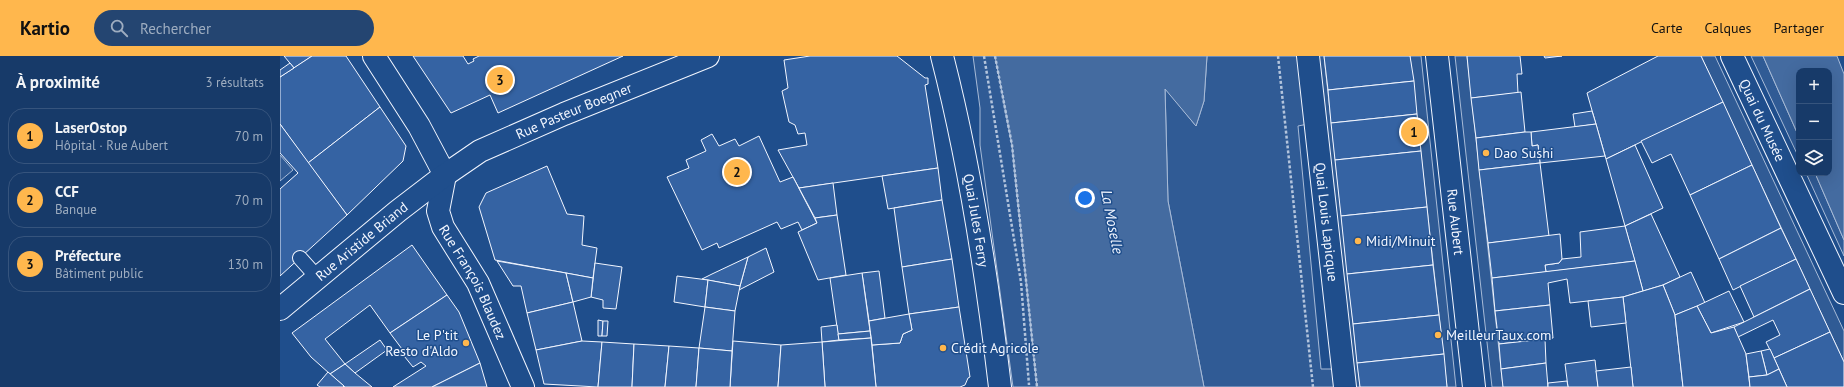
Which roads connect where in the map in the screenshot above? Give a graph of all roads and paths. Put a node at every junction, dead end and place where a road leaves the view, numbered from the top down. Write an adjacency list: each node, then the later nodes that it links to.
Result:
1 (374, 56): 10 (street)
2 (708, 56): 10 (street, Rue Pasteur Boegner)
3 (942, 56): 16 (street, Quai Jules Ferry)
4 (984, 56): 17 (path)
5 (995, 56): 18 (path)
6 (1278, 56): 19 (path)
7 (1308, 56): 20 (street, Quai Louis Lapicque)
8 (1437, 56): 21 (street, Rue Aubert)
9 (1732, 56): 13 (street, Quai du Musée)
10 (445, 175): 12 (street, Rue Aristide Briand); 15 (street, Rue François Blaudez)
11 (300, 258): 12 (lane)
12 (317, 277): 14 (street, Rue Aristide Briand)
13 (1844, 293)
14 (280, 309)
15 (521, 383)
16 (1000, 387)
17 (1029, 387)
18 (1037, 387)
19 (1313, 387)
20 (1345, 387)
21 (1474, 387)

